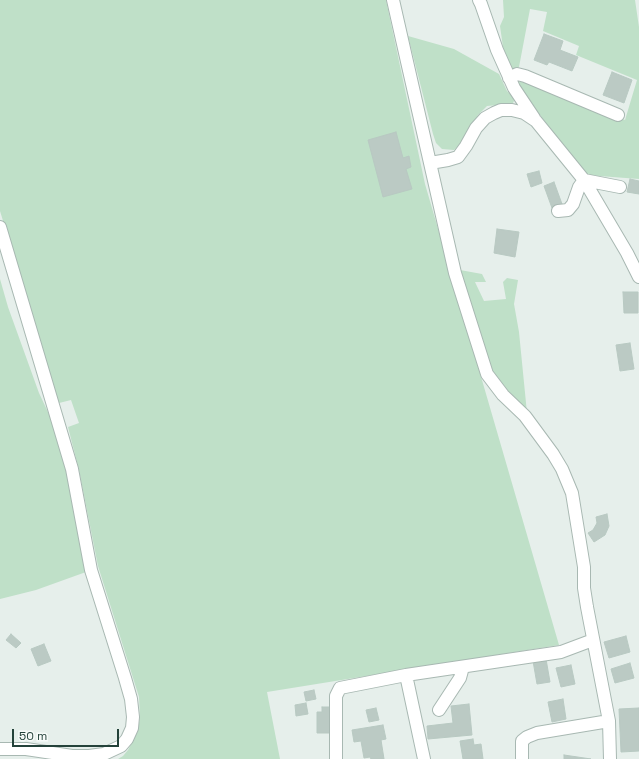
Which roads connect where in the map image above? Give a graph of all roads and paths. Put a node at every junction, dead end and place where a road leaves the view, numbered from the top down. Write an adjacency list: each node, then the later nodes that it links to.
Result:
1 (393, 0): 6 (street)
2 (479, 0): 3 (street)
3 (509, 78): 4 (street); 5 (street)
4 (618, 115)
5 (536, 121): 6 (street); 7 (street)
6 (430, 163): 12 (street)
7 (584, 180): 8 (street); 9 (street); 11 (street)
8 (620, 187)
9 (558, 211)
10 (0, 227): 18 (street)
11 (639, 277)
12 (593, 640): 13 (street); 16 (street)
13 (463, 667): 14 (street); 15 (street)
14 (406, 675): 19 (street); 20 (street)
15 (439, 710)
16 (609, 721): 21 (street); 22 (street)
17 (0, 749): 18 (street)
18 (71, 758)
19 (336, 759)
20 (424, 759)
21 (522, 759)
22 (610, 759)

